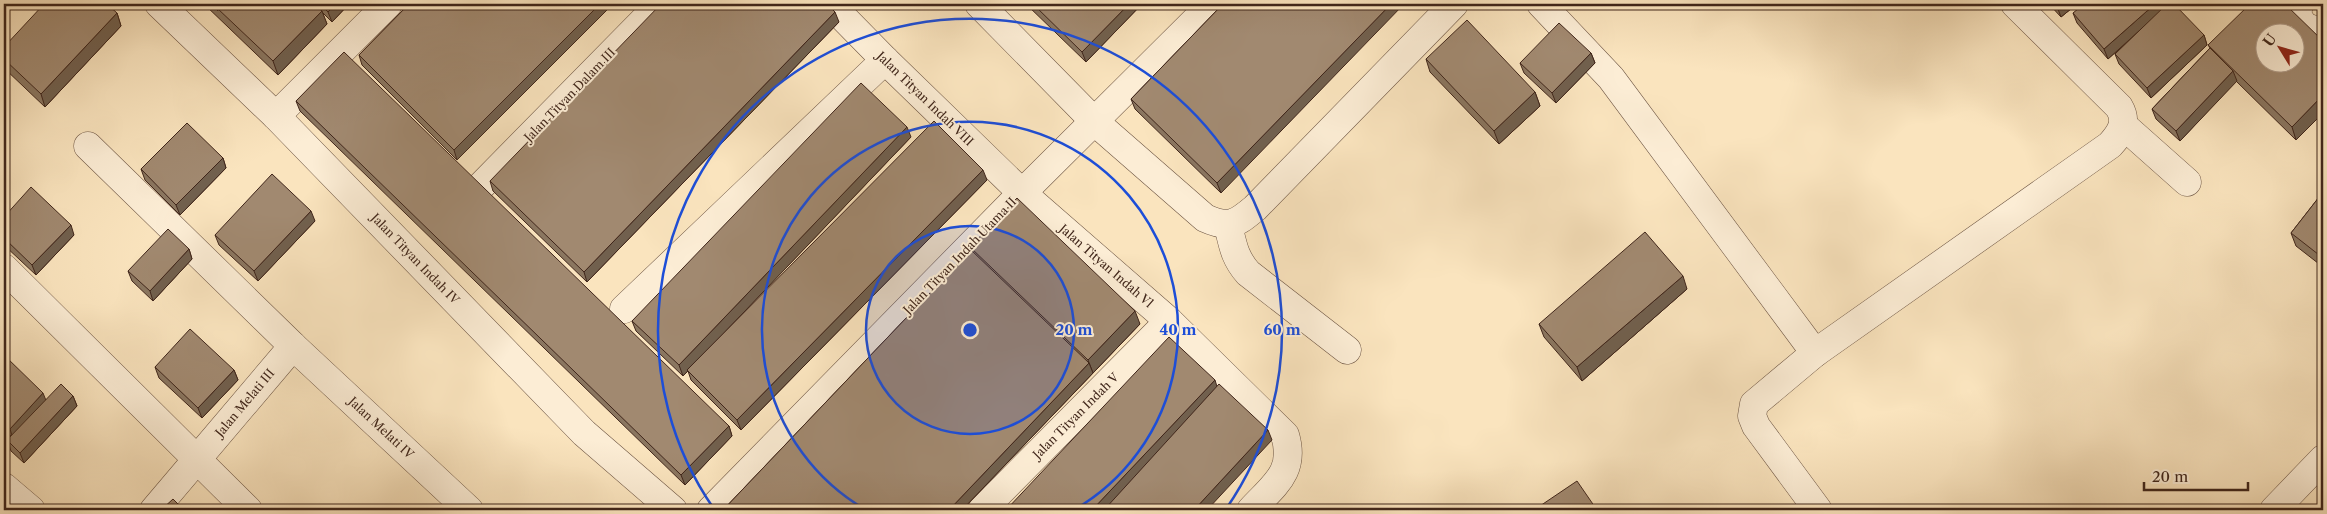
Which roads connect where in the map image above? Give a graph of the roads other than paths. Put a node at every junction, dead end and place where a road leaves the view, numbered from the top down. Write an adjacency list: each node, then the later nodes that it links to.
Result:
1 (159, 4): 13 (street, Jalan Tityan Indah IV)
2 (388, 4): 13 (street)
3 (660, 4): 18 (street, Jalan Tityan Dalam III)
4 (830, 4): 12 (street, Jalan Tityan Indah VIII)
5 (979, 4): 14 (street)
6 (1212, 4): 14 (street, Jalan Tityan Indah Utama II)
7 (1454, 4): 20 (street)
8 (1541, 4): 26 (street)
9 (2015, 4): 15 (street)
10 (2299, 4): 11 (street)
11 (2323, 28)
12 (885, 60): 19 (street, Jalan Tityan Indah VIII); 22 (street)
13 (276, 116): 34 (street, Jalan Tityan Indah IV)
14 (1095, 122): 19 (street, Jalan Tityan Indah Utama II); 20 (street)
15 (2124, 126): 17 (street); 26 (street)
16 (88, 146): 24 (street, Jalan Melati IV)
17 (2187, 182)
18 (481, 186)
19 (1022, 193): 23 (street, Jalan Tityan Indah Vl); 35 (street, Jalan Tityan Indah Utama II)
20 (1228, 225): 25 (street)
21 (4, 268): 27 (street)
22 (624, 309)
23 (1169, 321): 36 (street, Jalan Tityan Indah V); 37 (street, Jalan Tityan Indah Vl)
24 (293, 346): 27 (street, Jalan Melati III); 33 (street, Jalan Melati IV)
25 (1348, 350)
26 (1815, 353): 38 (street)
27 (197, 460): 31 (street, Jalan Melati III); 32 (street)
28 (2323, 460): 39 (street)
29 (4, 487): 30 (street)
30 (31, 510)
31 (154, 510)
32 (248, 510)
33 (469, 510)
34 (673, 510)
35 (712, 510)
36 (982, 510)
37 (1252, 510)
38 (1818, 510)
39 (2274, 510)

